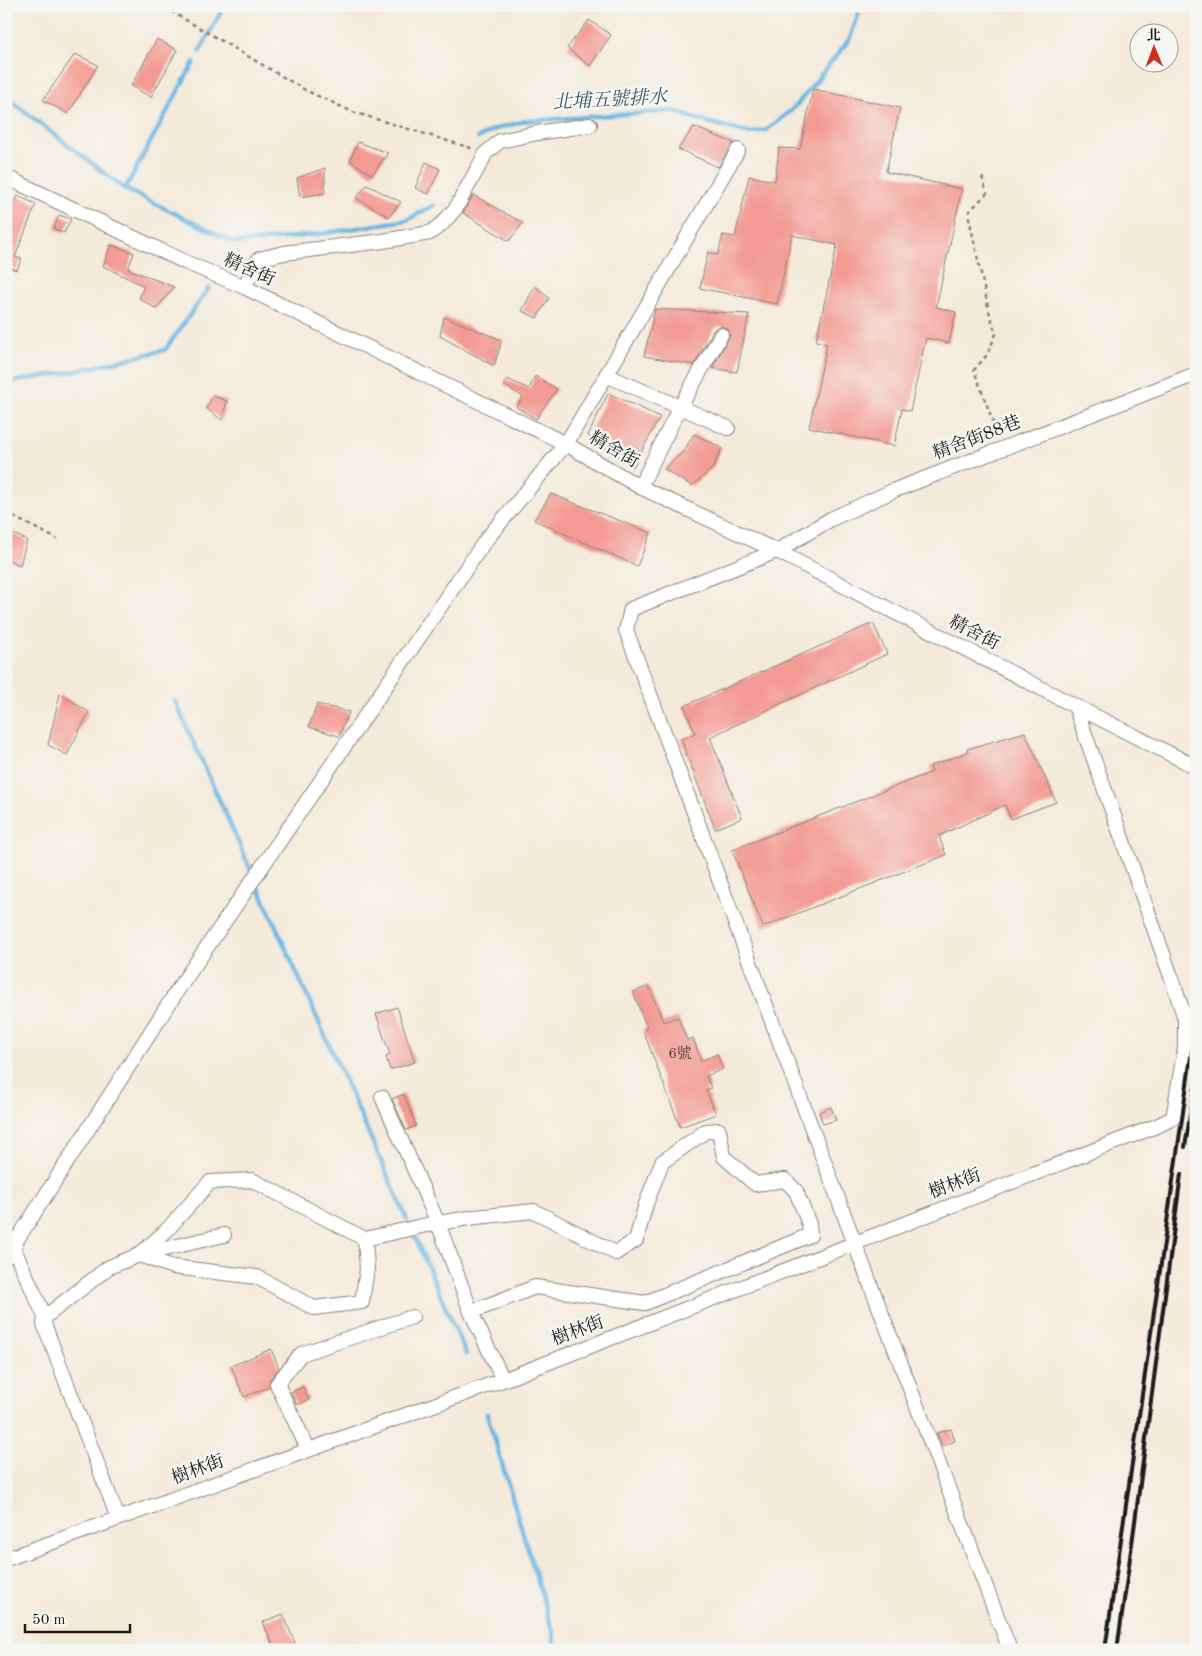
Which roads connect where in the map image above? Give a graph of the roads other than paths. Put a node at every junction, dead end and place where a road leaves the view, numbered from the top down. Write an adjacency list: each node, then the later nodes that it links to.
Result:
1 (590, 125): 4 (street)
2 (738, 150): 7 (street)
3 (9, 182): 4 (street, 精舍街)
4 (244, 287): 10 (street, 精舍街)
5 (721, 336): 8 (street)
6 (1196, 374): 12 (street, 精舍街88巷)
7 (606, 375): 8 (street); 10 (street)
8 (680, 407): 9 (street); 11 (street)
9 (728, 428)
10 (566, 444): 11 (street, 精舍街); 20 (street)
11 (640, 487): 12 (street, 精舍街)
12 (777, 552): 13 (street, 精舍街); 19 (street, 精舍街88巷)
13 (1076, 706): 14 (street, 精舍街); 19 (street, 樹林街)
14 (1196, 767)
15 (382, 1097): 16 (street)
16 (438, 1223): 18 (street); 22 (street); 22 (street)
17 (224, 1235): 21 (street)
18 (365, 1239): 21 (street); 21 (street)
19 (856, 1244): 25 (street, 樹林街); 29 (street)
20 (10, 1252): 23 (street)
21 (139, 1255): 23 (street)
22 (471, 1312): 25 (street)
23 (45, 1317): 27 (street)
24 (412, 1317): 26 (street)
25 (503, 1380): 26 (street, 樹林街)
26 (308, 1449): 27 (street, 樹林街)
27 (118, 1518): 28 (street, 樹林街)
28 (6, 1559)
29 (1010, 1650)

